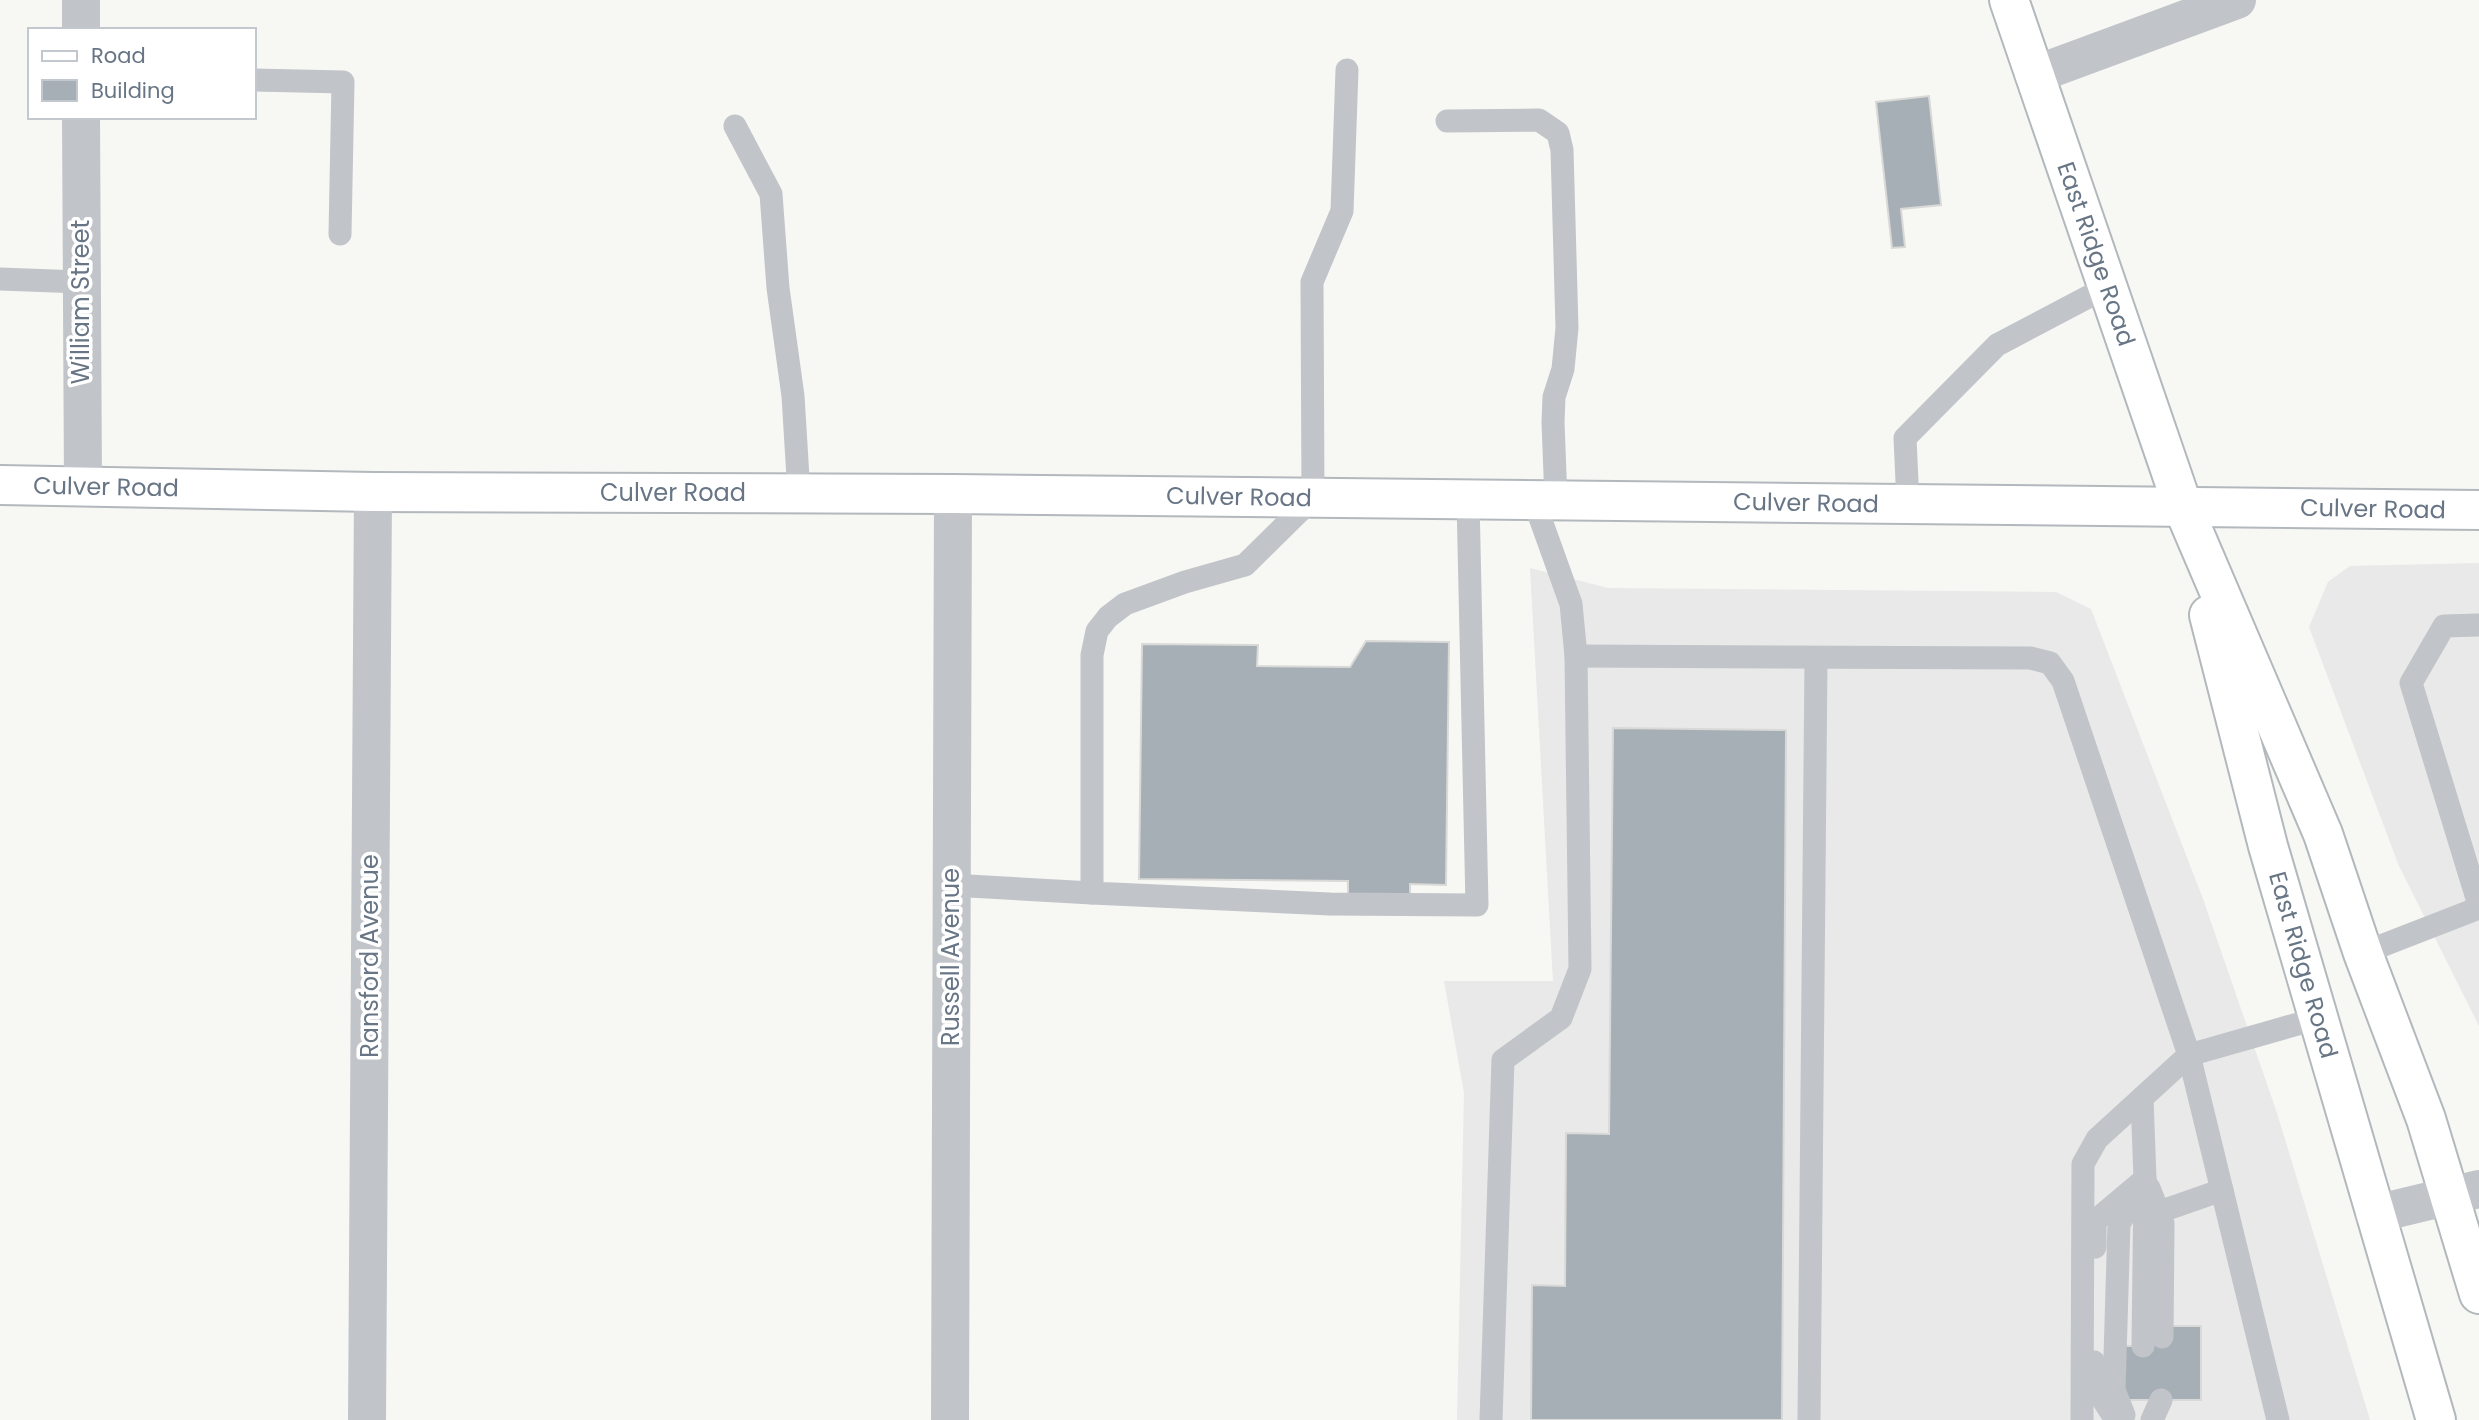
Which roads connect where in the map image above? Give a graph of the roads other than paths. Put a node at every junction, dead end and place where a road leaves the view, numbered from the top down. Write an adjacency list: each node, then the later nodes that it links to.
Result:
1 (81, 0): 4 (street)
2 (2008, 0): 6 (main road, East Ridge Road)
3 (2237, 0): 6 (street)
4 (81, 28)
5 (1347, 70): 20 (lane)
6 (2034, 75): 14 (main road, East Ridge Road)
7 (256, 80): 11 (lane)
8 (81, 119): 13 (street, William Street)
9 (1447, 121): 22 (lane)
10 (735, 125): 18 (lane)
11 (340, 234)
12 (0, 279): 13 (lane)
13 (81, 282): 16 (street, William Street)
14 (2107, 287): 23 (lane); 24 (main road, East Ridge Road)
15 (0, 485): 16 (main road, Culver Road)
16 (83, 486): 17 (main road, Culver Road)
17 (373, 492): 18 (main road, Culver Road); 43 (street, Ransford Avenue)
18 (799, 494): 19 (main road, Culver Road)
19 (953, 494): 20 (main road, Culver Road); 29 (street, Russell Avenue)
20 (1313, 498): 21 (main road, Culver Road); 30 (lane)
21 (1468, 500): 22 (main road, Culver Road); 30 (lane)
22 (1545, 501): 23 (main road, Culver Road); 27 (lane)
23 (1908, 505): 24 (main road, Culver Road)
24 (2183, 508): 25 (main road, Culver Road); 32 (main road, East Ridge Road); 33 (main road, East Ridge Road)
25 (2479, 510)
26 (2479, 625): 31 (lane)
27 (1576, 656): 28 (lane); 45 (lane)
28 (1816, 659): 34 (lane); 46 (lane)
29 (951, 885): 30 (lane); 44 (street, Russell Avenue)
30 (1092, 893)
31 (2479, 906): 32 (lane)
32 (2363, 953): 38 (main road, East Ridge Road)
33 (2319, 1018): 34 (lane); 39 (main road, East Ridge Road)
34 (2189, 1055): 35 (lane); 37 (lane)
35 (2142, 1098): 36 (lane); 47 (lane)
36 (2145, 1179): 40 (lane); 48 (lane); 49 (lane)
37 (2222, 1190): 40 (lane); 50 (lane)
38 (2465, 1192): 39 (street); 41 (main road, East Ridge Road)
39 (2375, 1214): 51 (main road, East Ridge Road)
40 (2156, 1219): 42 (lane)
41 (2479, 1294)
42 (2152, 1341)
43 (367, 1420)
44 (950, 1420)
45 (1491, 1420)
46 (1809, 1420)
47 (2082, 1420)
48 (2116, 1420)
49 (2125, 1420)
50 (2278, 1420)
51 (2436, 1420)

